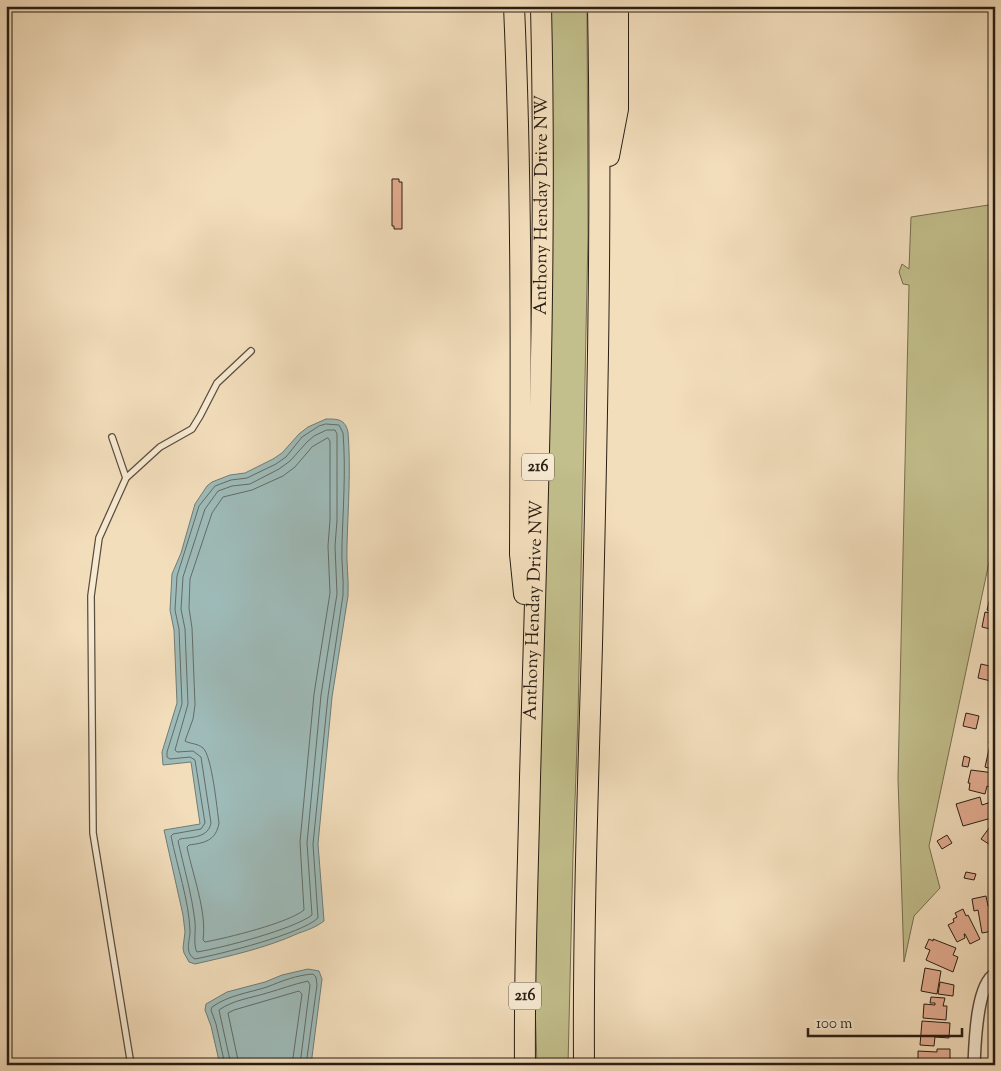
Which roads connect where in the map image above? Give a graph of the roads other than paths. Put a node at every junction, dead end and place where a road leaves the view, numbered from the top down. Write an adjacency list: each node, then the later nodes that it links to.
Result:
1 (514, 6): 9 (highway)
2 (541, 6): 9 (highway, Anthony Henday Drive NW / 216)
3 (598, 6): 5 (highway)
4 (618, 6): 5 (highway)
5 (600, 200): 13 (highway)
6 (252, 351): 8 (lane)
7 (112, 437): 8 (lane)
8 (126, 478): 11 (lane)
9 (532, 674): 12 (highway, Anthony Henday Drive NW / 216)
10 (992, 976): 14 (street)
11 (131, 1065)
12 (525, 1065)
13 (584, 1065)
14 (974, 1065)

